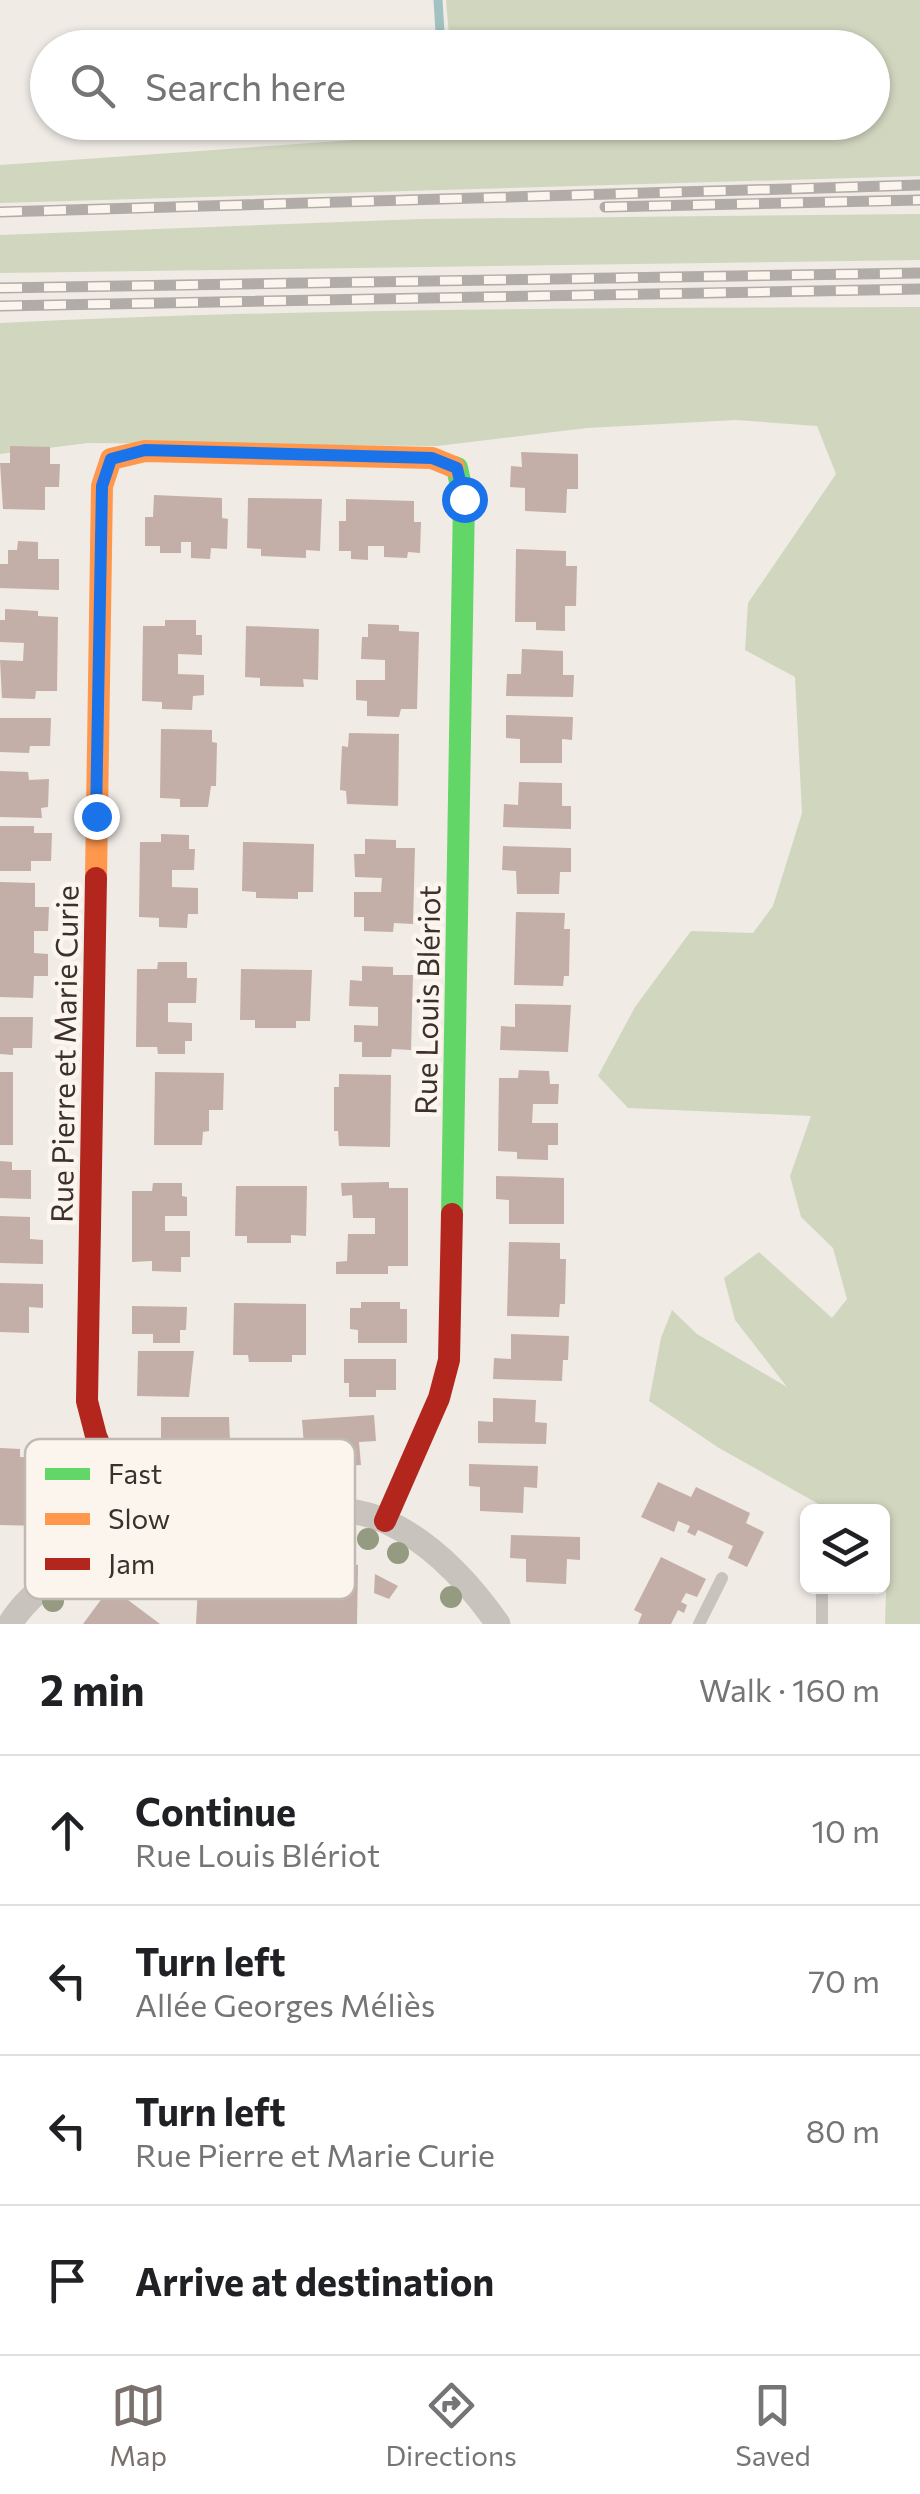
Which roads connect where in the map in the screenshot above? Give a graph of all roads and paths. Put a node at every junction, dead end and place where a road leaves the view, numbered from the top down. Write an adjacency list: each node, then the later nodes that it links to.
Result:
1 (111, 459): 2 (street, Rue Pierre et Marie Curie); 4 (street, Rue Louis Blériot)
2 (97, 1439)
3 (355, 1513): 4 (street)
4 (385, 1521): 7 (street)
5 (722, 1578): 8 (lane)
6 (822, 1594): 9 (lane)
7 (498, 1624)
8 (699, 1624)
9 (822, 1624)

